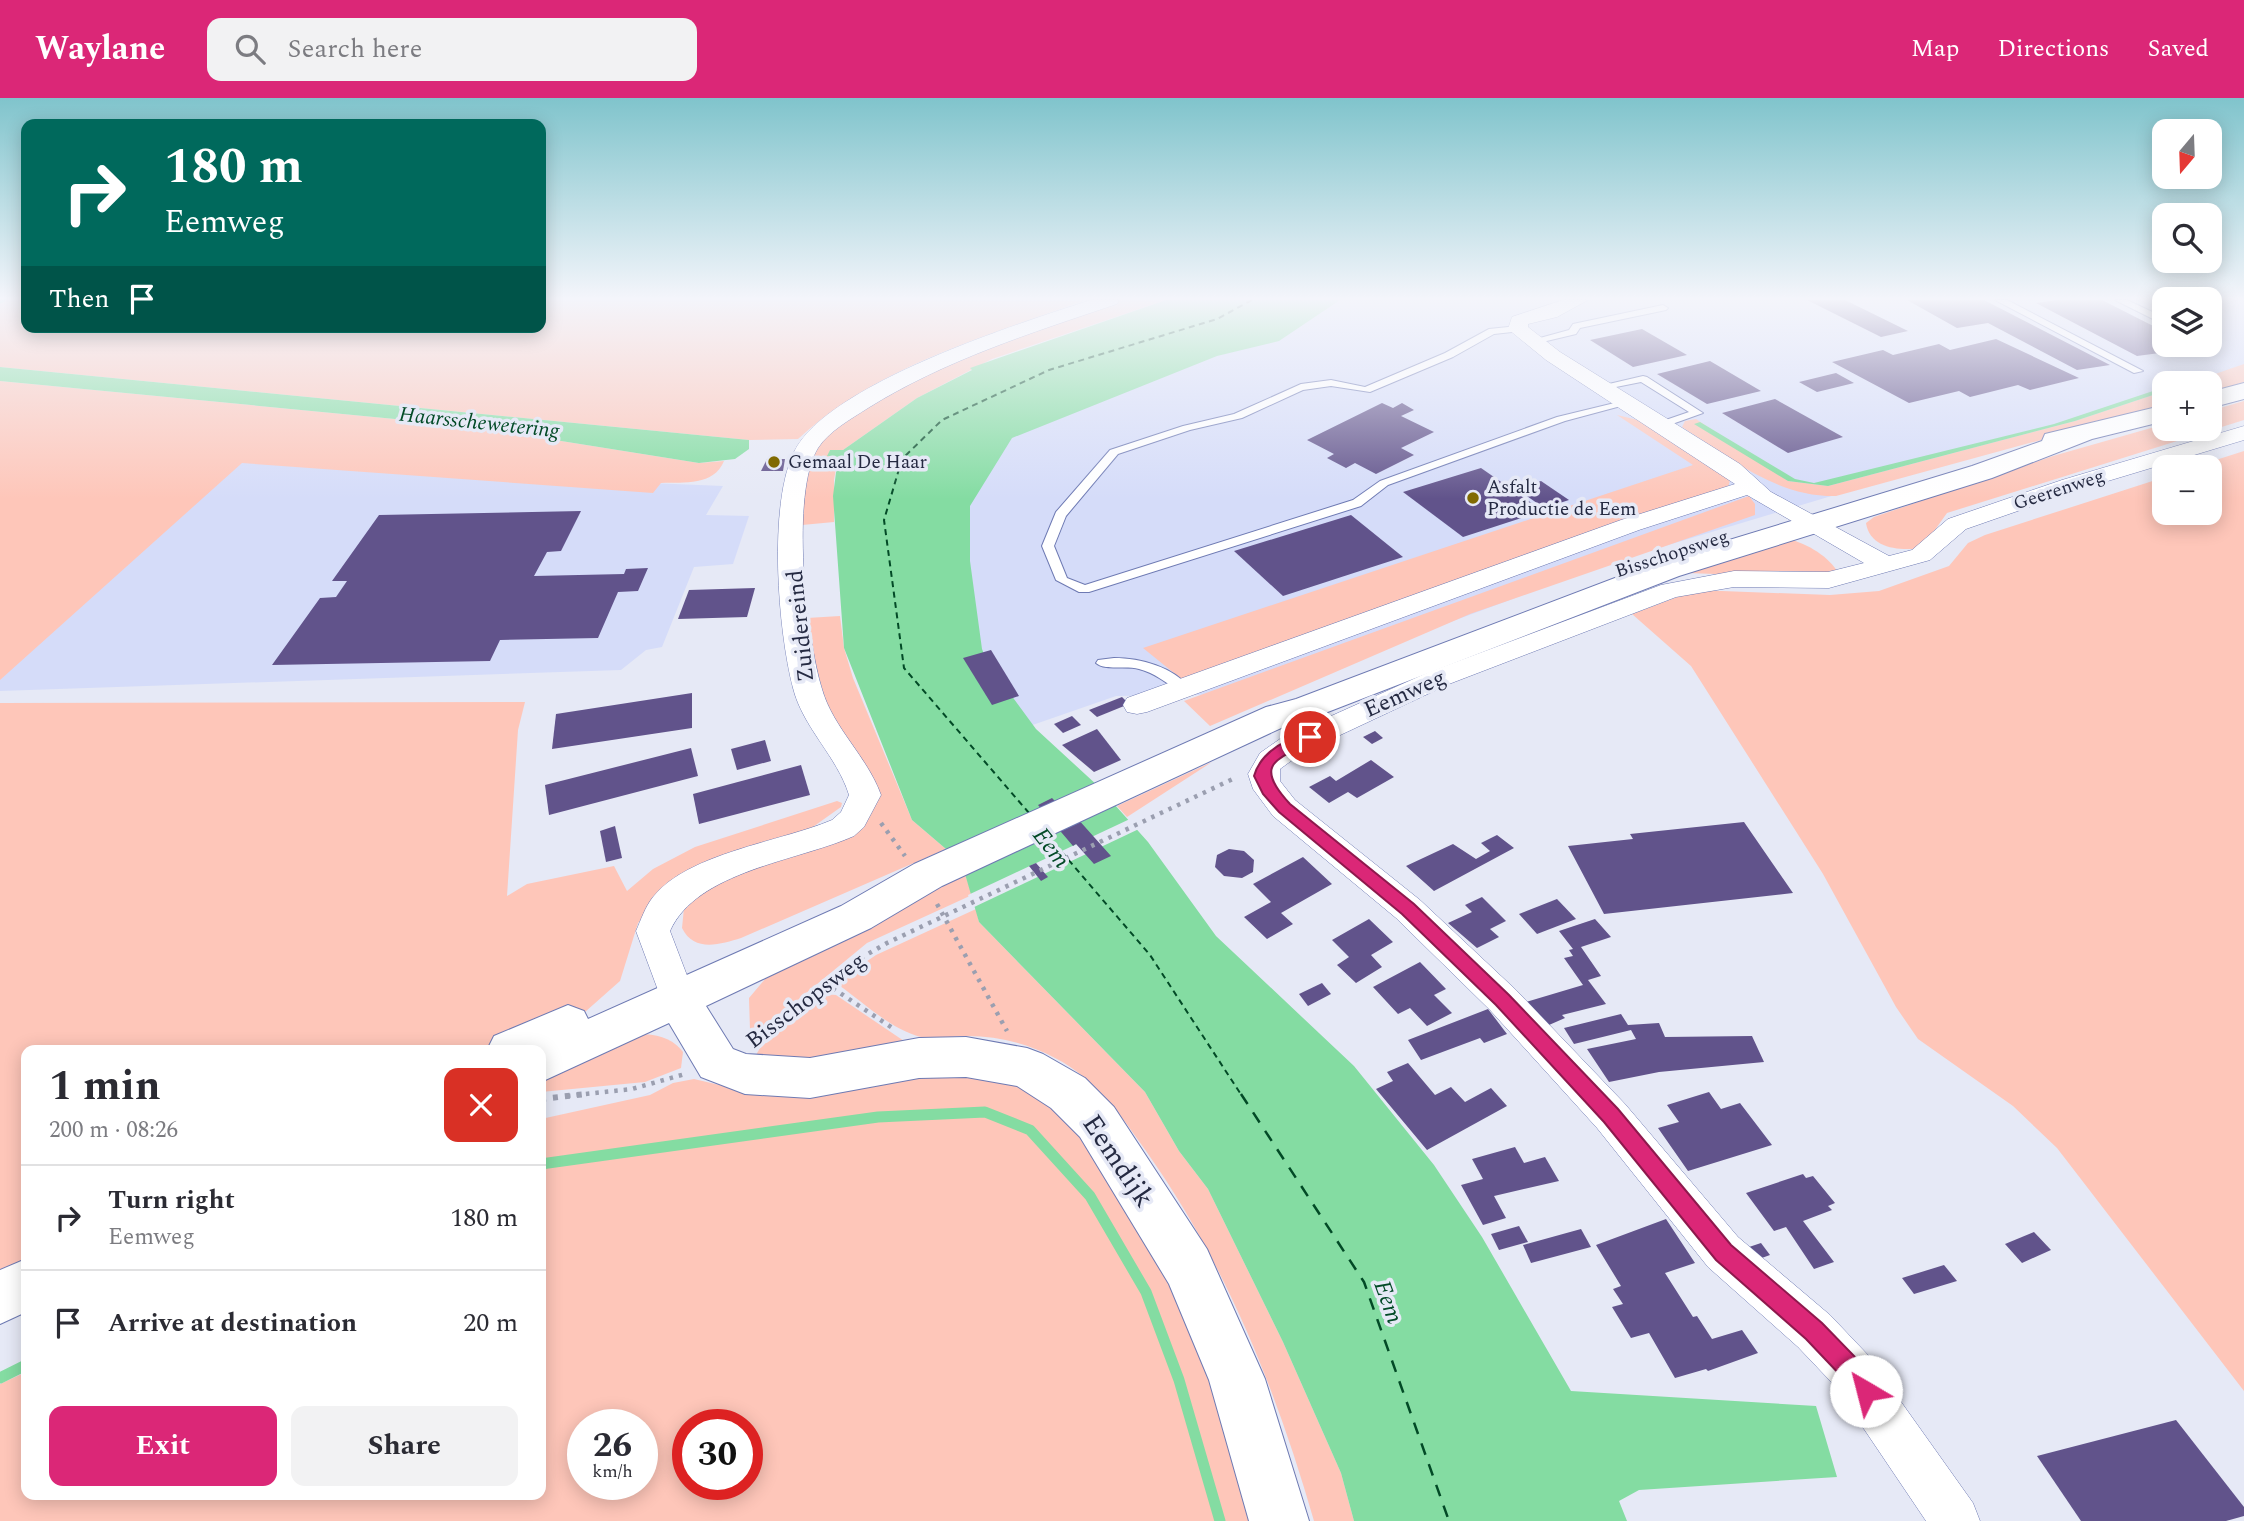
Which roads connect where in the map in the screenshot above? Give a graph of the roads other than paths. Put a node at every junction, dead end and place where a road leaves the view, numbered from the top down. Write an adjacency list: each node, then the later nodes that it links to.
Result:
1 (926, 366): 20 (street, Zuidereind)
2 (1422, 366): 9 (lane)
3 (1571, 366): 6 (street)
4 (2129, 366): 5 (lane)
5 (2138, 371)
6 (1601, 387): 9 (street); 11 (lane)
7 (2244, 391): 8 (main road)
8 (2222, 397)
9 (1628, 403): 11 (street)
10 (2152, 417): 15 (main road, Bisschopsweg)
11 (1661, 425): 13 (street)
12 (2244, 433): 16 (street, Geerenweg)
13 (1732, 469): 14 (street); 15 (street)
14 (1752, 486): 15 (street); 18 (street)
15 (1806, 518): 16 (street); 20 (main road, Bisschopsweg)
16 (1885, 564): 26 (street, Eemweg)
17 (1103, 663): 18 (lane)
18 (1183, 688): 19 (street)
19 (1137, 705)
20 (673, 988): 21 (main road, Bisschopsweg); 22 (main road, Bisschopsweg); 25 (main road, Eemdijk)
21 (523, 1045)
22 (546, 1059)
23 (21, 1287): 24 (main road)
24 (0, 1297)
25 (1279, 1521)
26 (1955, 1521)

